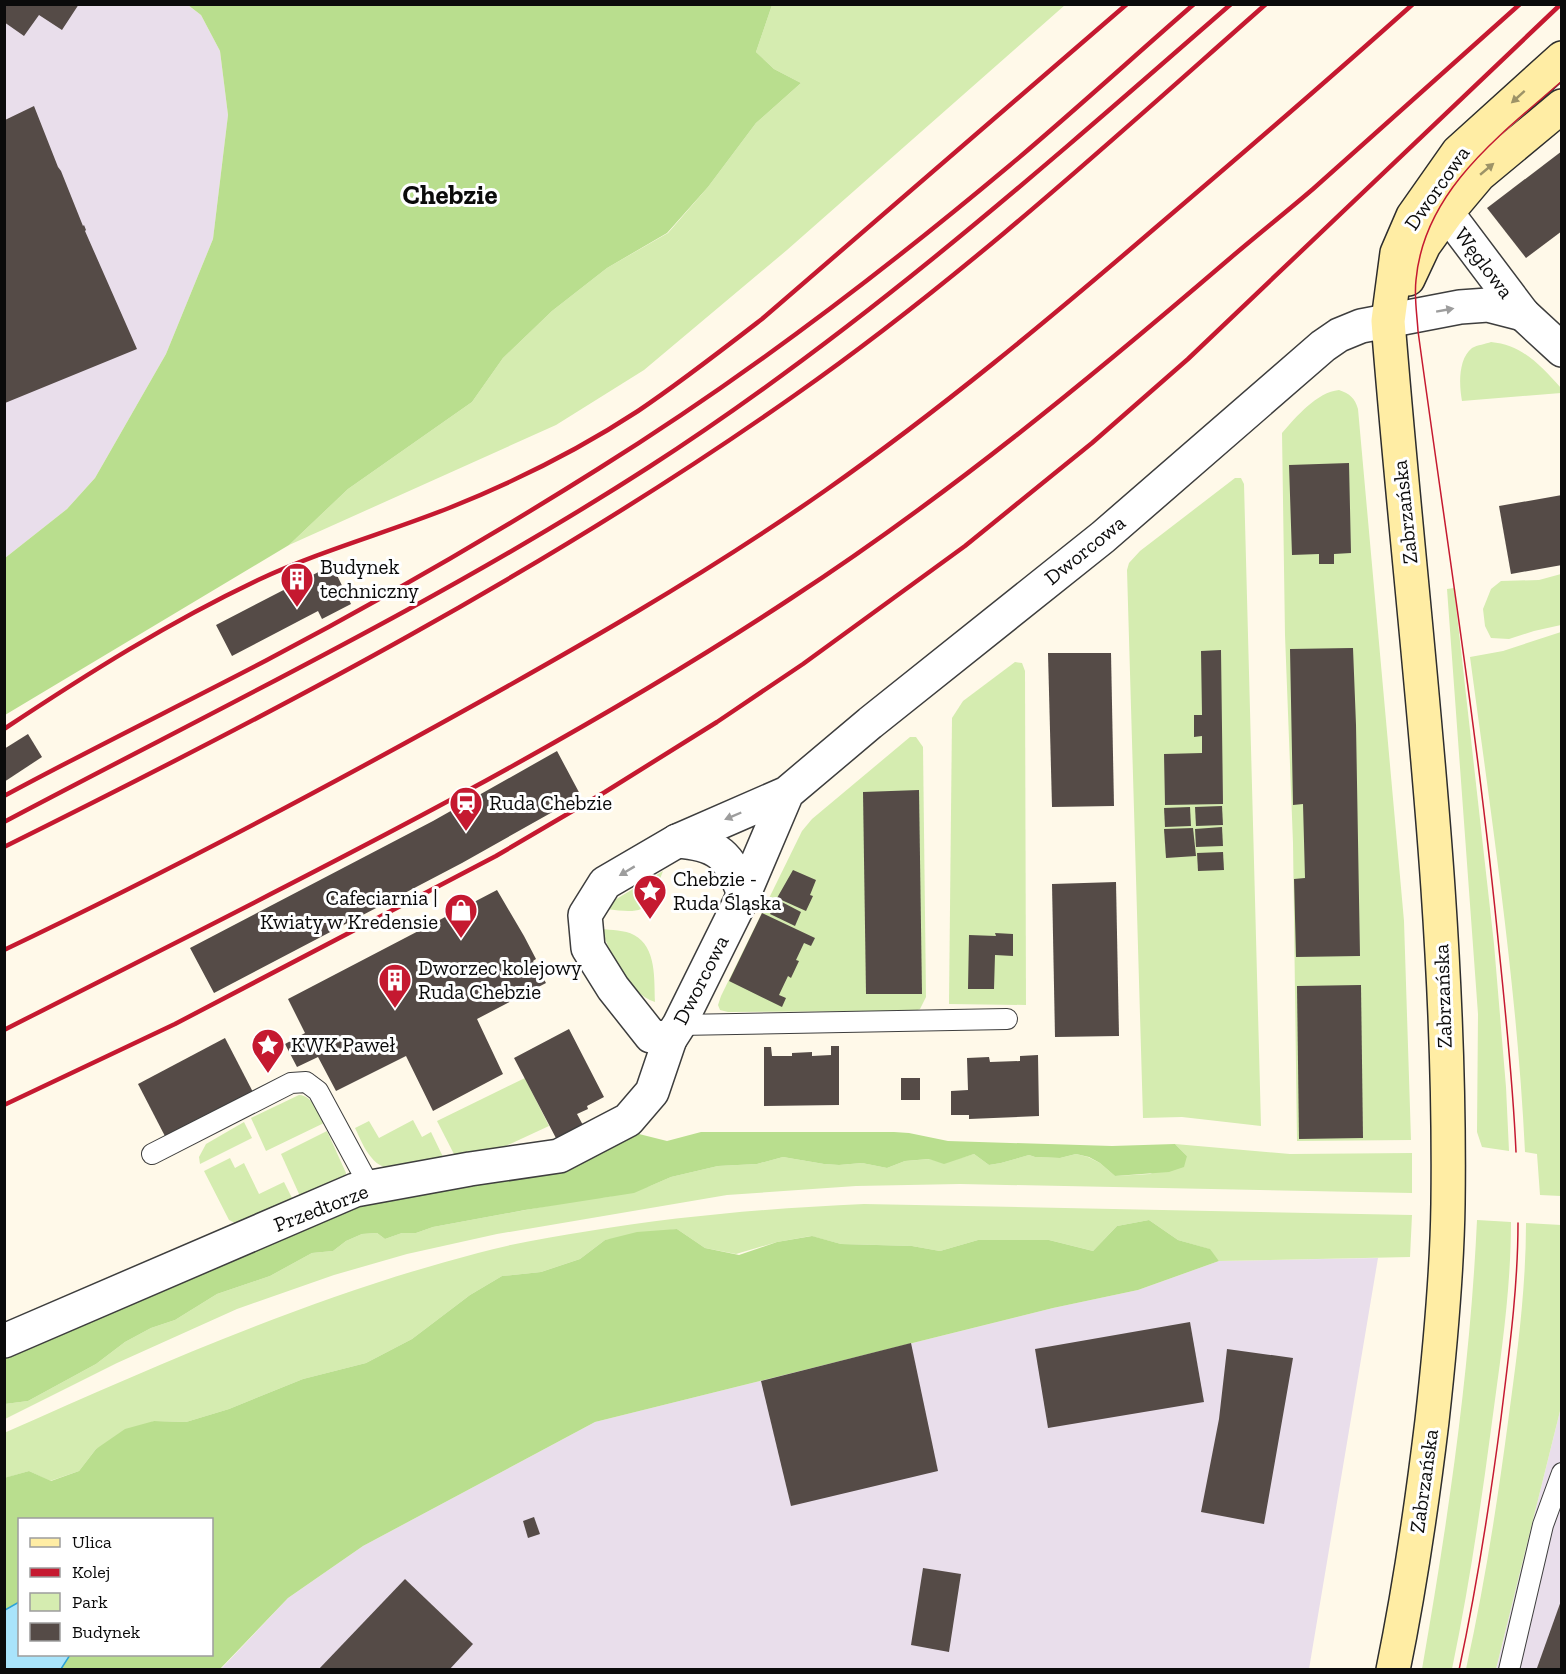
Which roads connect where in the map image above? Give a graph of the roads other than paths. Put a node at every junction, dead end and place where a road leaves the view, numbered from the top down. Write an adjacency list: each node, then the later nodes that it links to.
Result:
1 (1562, 58): 4 (main road, Dworcowa, one-way to 4)
2 (1562, 106): 3 (main road, Dworcowa, one-way to 2)
3 (1448, 213): 4 (street, Węglowa); 5 (street, Węglowa); 6 (main road, Dworcowa)
4 (1413, 216): 6 (main road, Dworcowa)
5 (1523, 314): 6 (street, Węglowa, one-way to 5); 7 (street, Węglowa)
6 (1388, 321): 8 (street, Dworcowa); 17 (main road, Zabrzańska)
7 (1562, 350)
8 (787, 793): 9 (street, Dworcowa, one-way to 9); 10 (street, Dworcowa)
9 (677, 840): 10 (street); 12 (street, Dworcowa, one-way to 12)
10 (744, 894): 12 (street, Dworcowa)
11 (1007, 1019): 12 (lane)
12 (674, 1032): 14 (street, Przedtorze)
13 (152, 1154): 14 (lane)
14 (370, 1187): 15 (street, Przedtorze)
15 (4, 1341)
16 (1562, 1473): 18 (lane)
17 (1394, 1670)
18 (1509, 1670)

